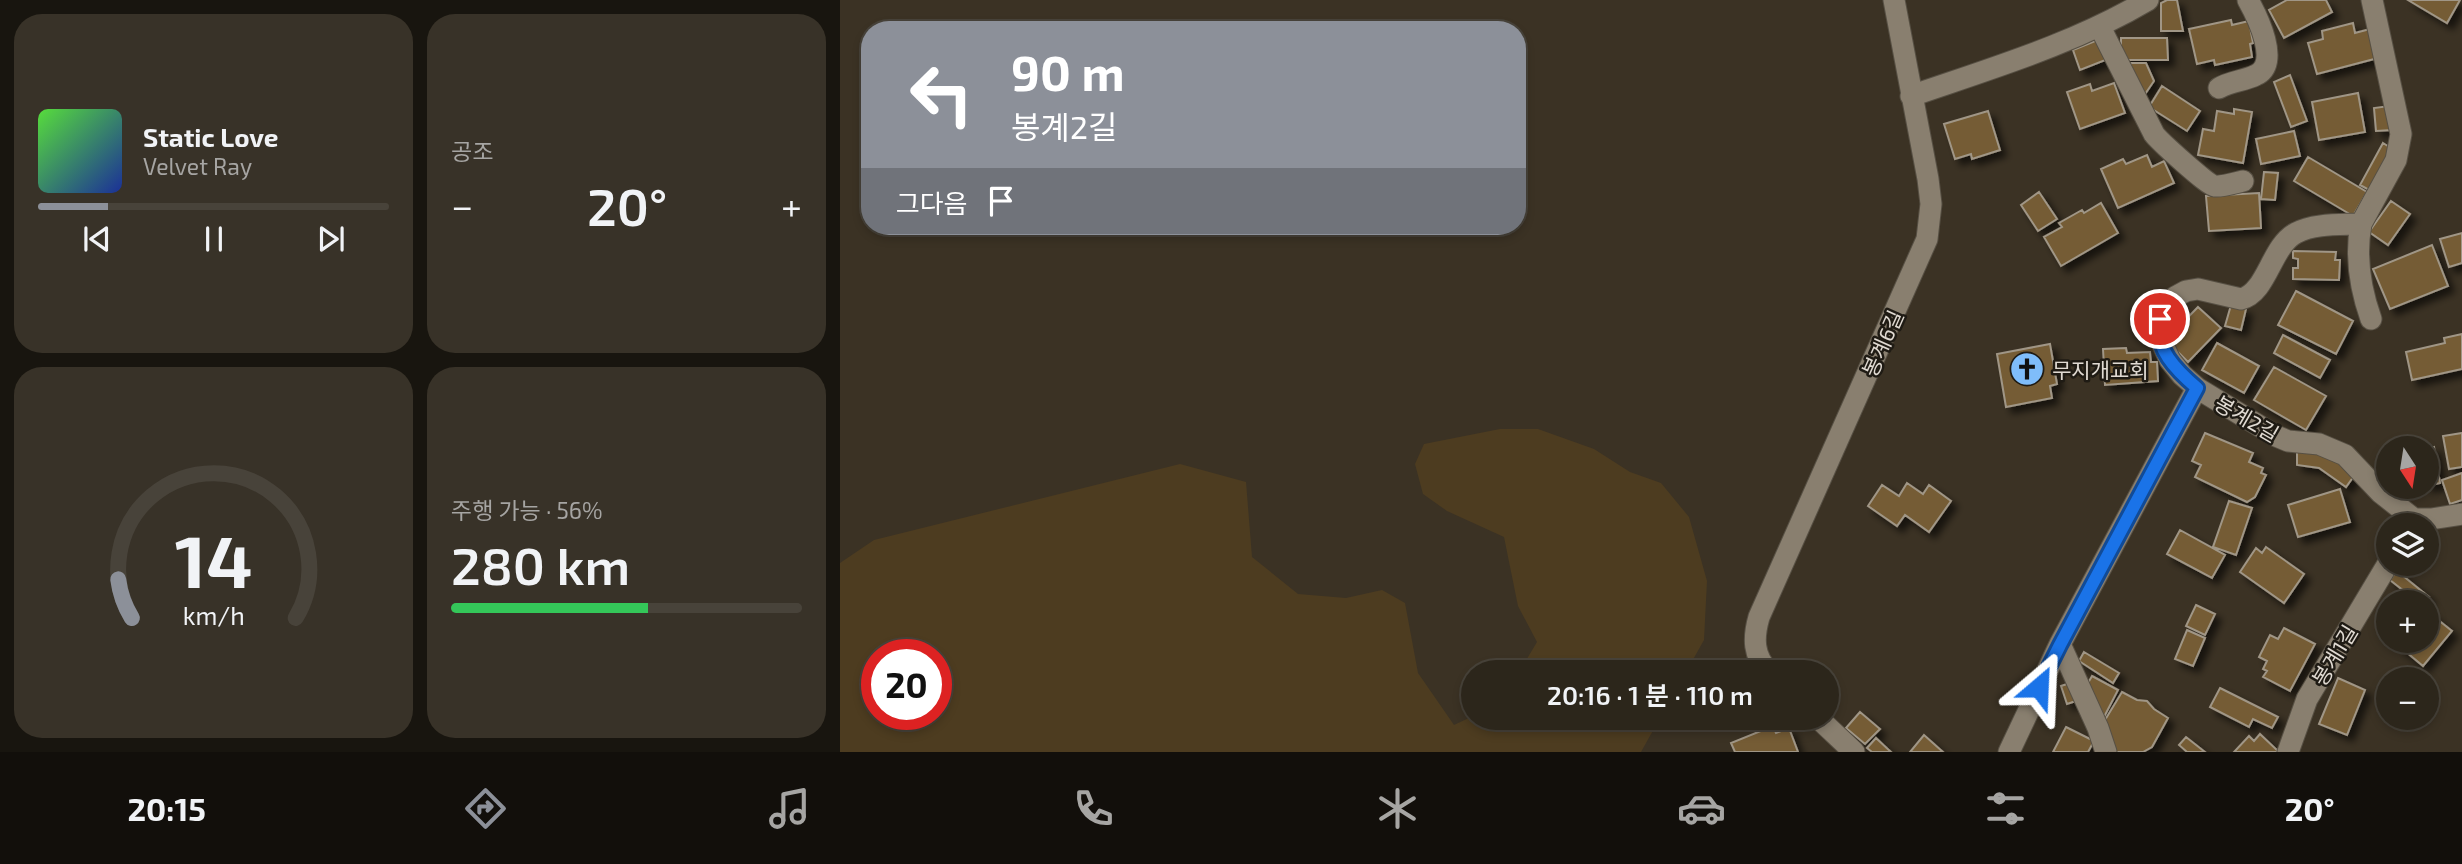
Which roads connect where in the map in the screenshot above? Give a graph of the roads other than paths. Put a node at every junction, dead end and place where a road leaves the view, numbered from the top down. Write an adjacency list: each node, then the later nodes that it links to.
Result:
1 (1894, 0): 7 (street, 봉계6길)
2 (2148, 0): 5 (street)
3 (2248, 0): 6 (street)
4 (2372, 0): 9 (street)
5 (2100, 27): 7 (street); 8 (street)
6 (2219, 88)
7 (1912, 96): 17 (street, 봉계6길)
8 (2243, 181)
9 (2361, 224): 10 (street); 11 (street, 봉계2길)
10 (2371, 319)
11 (2197, 388): 12 (street, 봉계2길); 16 (street)
12 (2403, 513)
13 (2462, 513): 14 (street, 봉계2길)
14 (2439, 518)
15 (2381, 576): 22 (street, 봉계1길)
16 (2060, 645): 20 (street); 21 (street)
17 (1759, 660)
18 (1831, 730): 19 (street)
19 (1854, 752)
20 (2009, 752)
21 (2106, 752)
22 (2288, 752)

